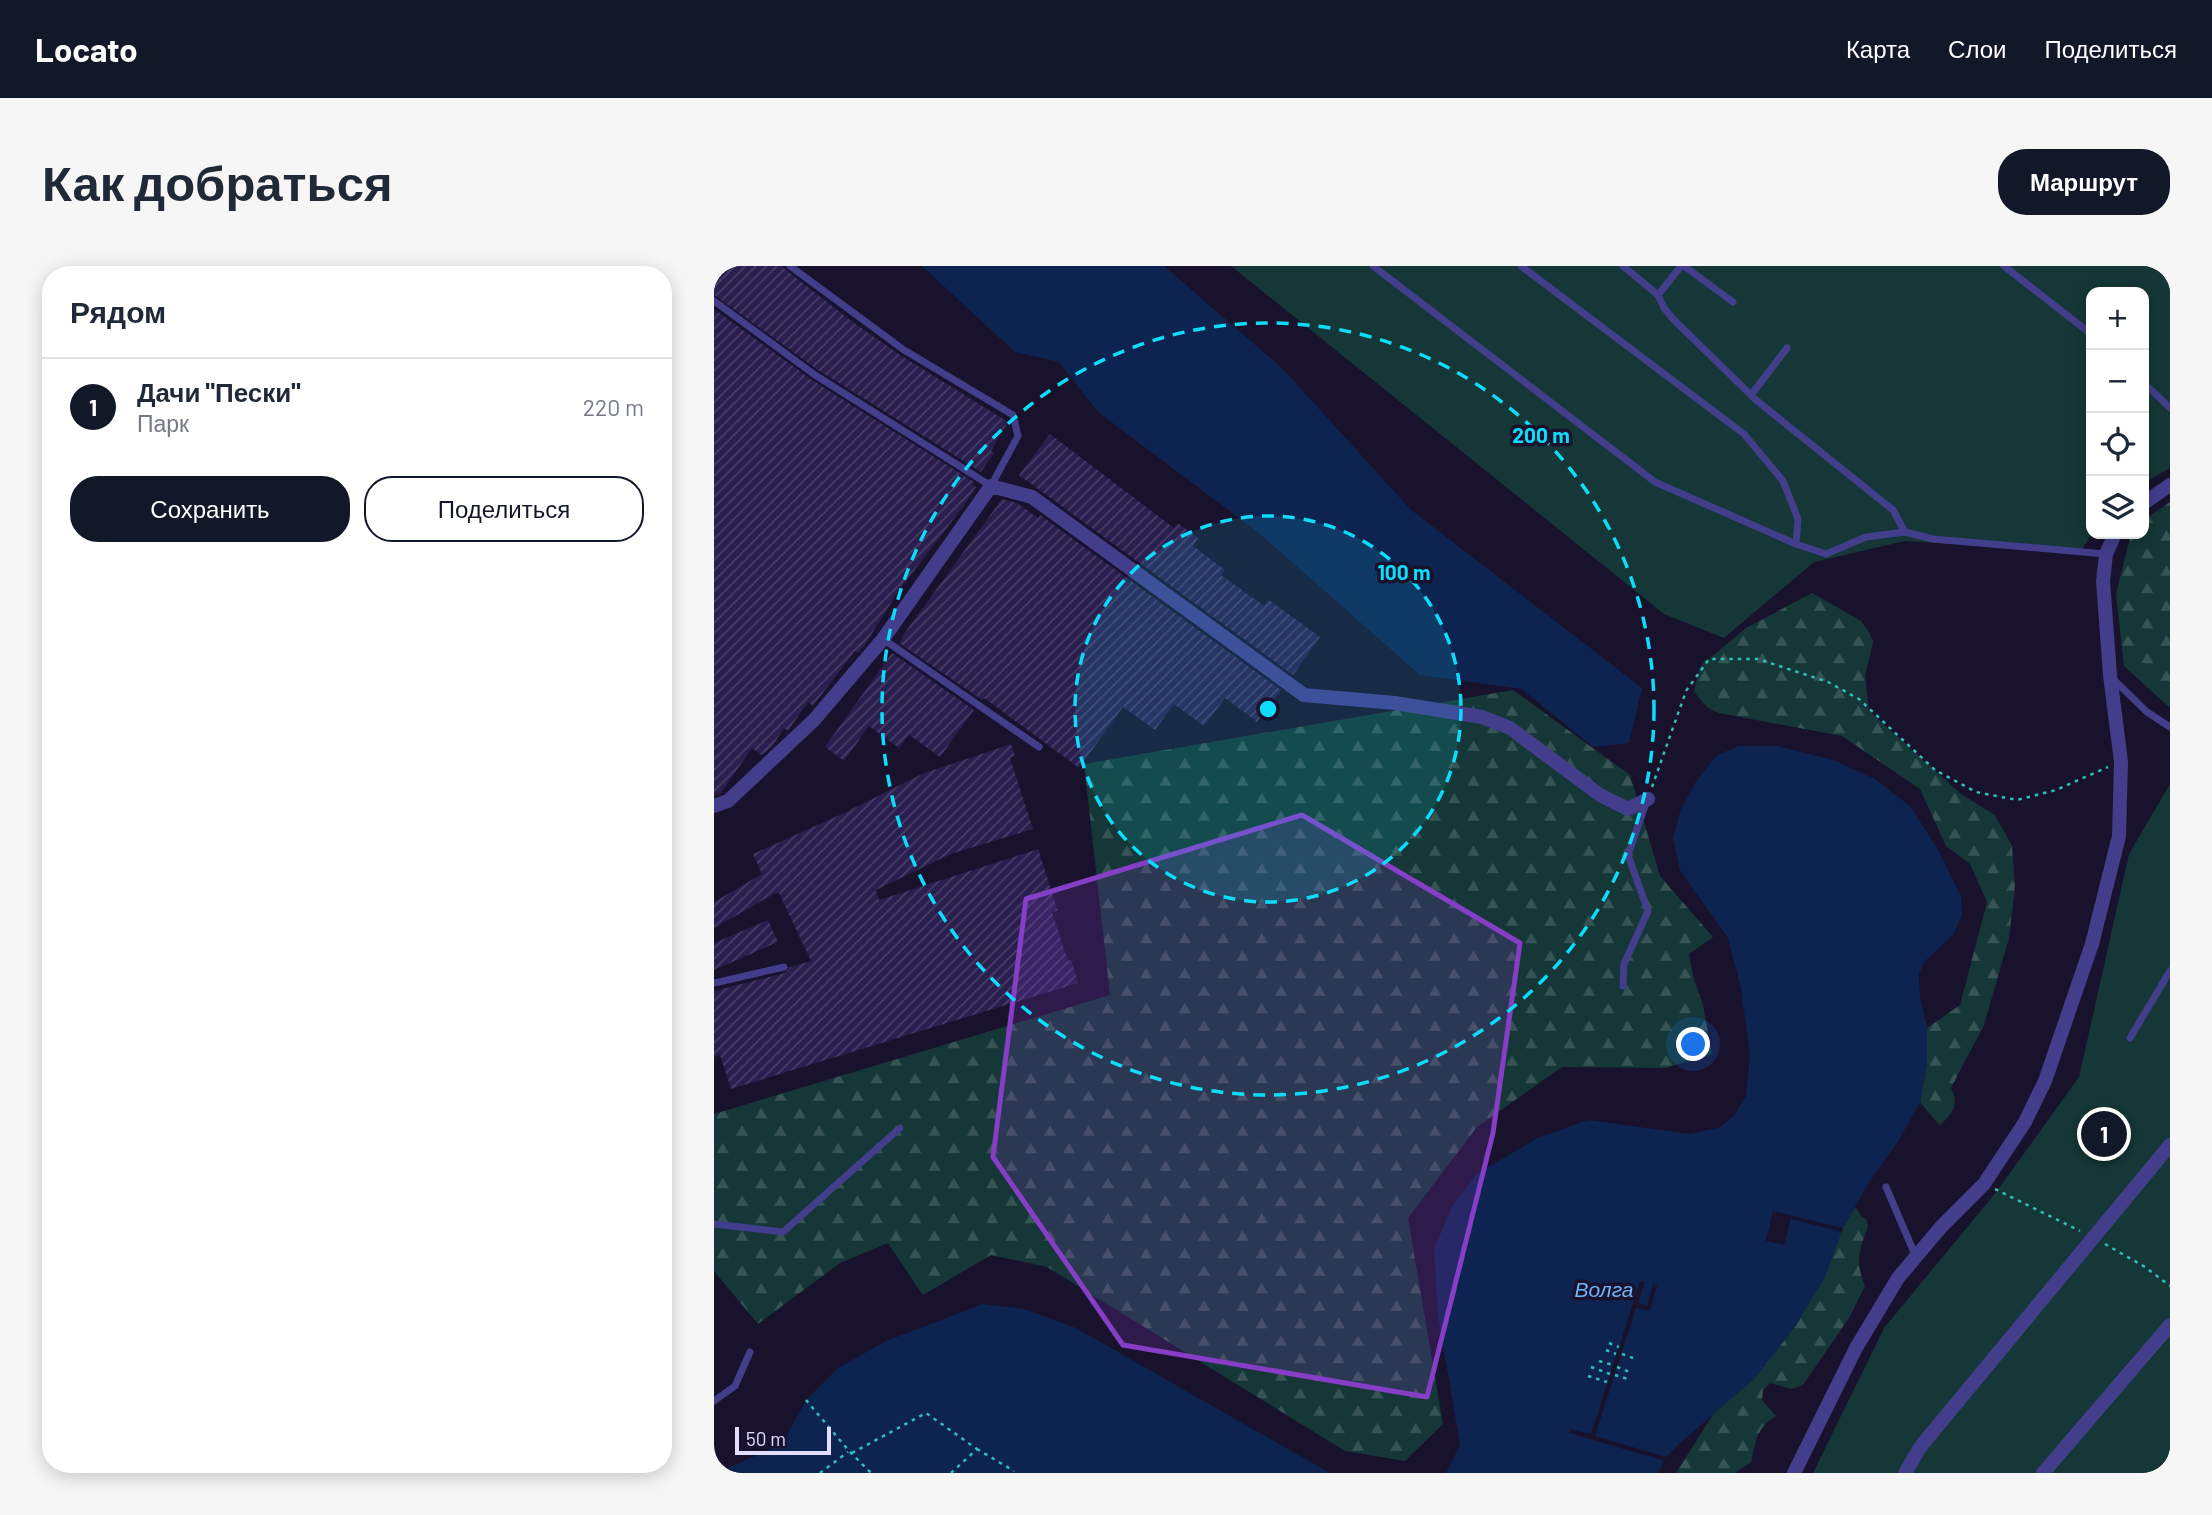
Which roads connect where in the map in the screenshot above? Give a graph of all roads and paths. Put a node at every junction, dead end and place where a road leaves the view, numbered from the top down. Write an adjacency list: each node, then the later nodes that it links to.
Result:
1 (790, 266): 16 (lane)
2 (1373, 266): 20 (lane)
3 (1521, 266): 20 (lane)
4 (1623, 266): 7 (lane)
5 (1682, 266): 7 (lane); 9 (lane)
6 (2004, 266): 10 (lane)
7 (1658, 295): 13 (lane)
8 (714, 301): 16 (lane)
9 (1733, 302)
10 (2086, 330)
11 (1787, 348): 13 (lane)
12 (2149, 388): 14 (lane)
13 (1751, 395): 18 (lane)
14 (2170, 408)
15 (2170, 485): 17 (street)
16 (991, 486): 22 (street); 27 (street)
17 (2149, 500)
18 (1905, 532): 20 (lane); 21 (lane)
19 (2113, 539): 21 (street)
20 (1796, 544)
21 (2106, 554): 23 (street)
22 (883, 639): 25 (lane); 28 (street)
23 (2110, 675): 24 (lane); 26 (street)
24 (2170, 727)
25 (1039, 747)
26 (2121, 762): 27 (path); 36 (street)
27 (1648, 799): 32 (lane)
28 (714, 806)
29 (784, 967): 31 (lane)
30 (2170, 971): 33 (lane)
31 (714, 983)
32 (1623, 986)
33 (2130, 1038)
34 (900, 1128): 38 (lane)
35 (2170, 1145): 39 (street)
36 (1984, 1184): 39 (path); 40 (street)
37 (1886, 1187): 40 (lane)
38 (714, 1224)
39 (2093, 1238): 41 (path); 65 (street)
40 (1916, 1256): 64 (street)
41 (2170, 1286)
42 (2170, 1325): 66 (street)
43 (1609, 1343): 44 (path)
44 (1619, 1347)
45 (1606, 1350): 47 (path)
46 (750, 1352): 56 (lane)
47 (1616, 1354)
48 (1622, 1354): 49 (path)
49 (1633, 1358)
50 (1599, 1360): 52 (path)
51 (1591, 1367): 54 (path)
52 (1630, 1371)
53 (1588, 1376): 55 (path)
54 (1631, 1380)
55 (1607, 1382)
56 (714, 1401)
57 (806, 1401): 59 (path)
58 (977, 1449): 59 (path); 60 (path); 63 (path)
59 (850, 1452): 61 (path); 62 (path)
60 (1014, 1471)
61 (820, 1473)
62 (871, 1473)
63 (951, 1473)
64 (1794, 1473)
65 (1905, 1473)
66 (2043, 1473)

